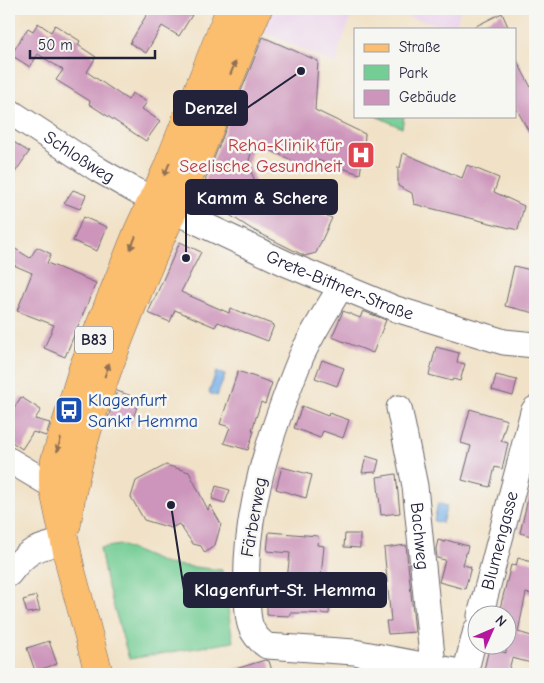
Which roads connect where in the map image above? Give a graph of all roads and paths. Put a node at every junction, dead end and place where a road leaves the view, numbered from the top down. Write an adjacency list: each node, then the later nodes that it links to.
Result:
1 (239, 11): 3 (main road, B83)
2 (9, 111): 3 (street, Schloßweg)
3 (163, 204): 4 (street, Grete-Bittner-Straße); 9 (main road, B83)
4 (340, 288): 5 (street, Grete-Bittner-Straße); 14 (street, Färberweg)
5 (535, 345)
6 (399, 408): 14 (street, Bachweg)
7 (535, 409): 12 (street, Blumengasse)
8 (9, 460): 9 (street)
9 (61, 493): 10 (main road, B83)
10 (64, 541): 11 (street); 16 (main road)
11 (9, 574)
12 (483, 606)
13 (469, 656): 15 (street)
14 (433, 666): 15 (street, Färberweg)
15 (465, 673)
16 (99, 674)

